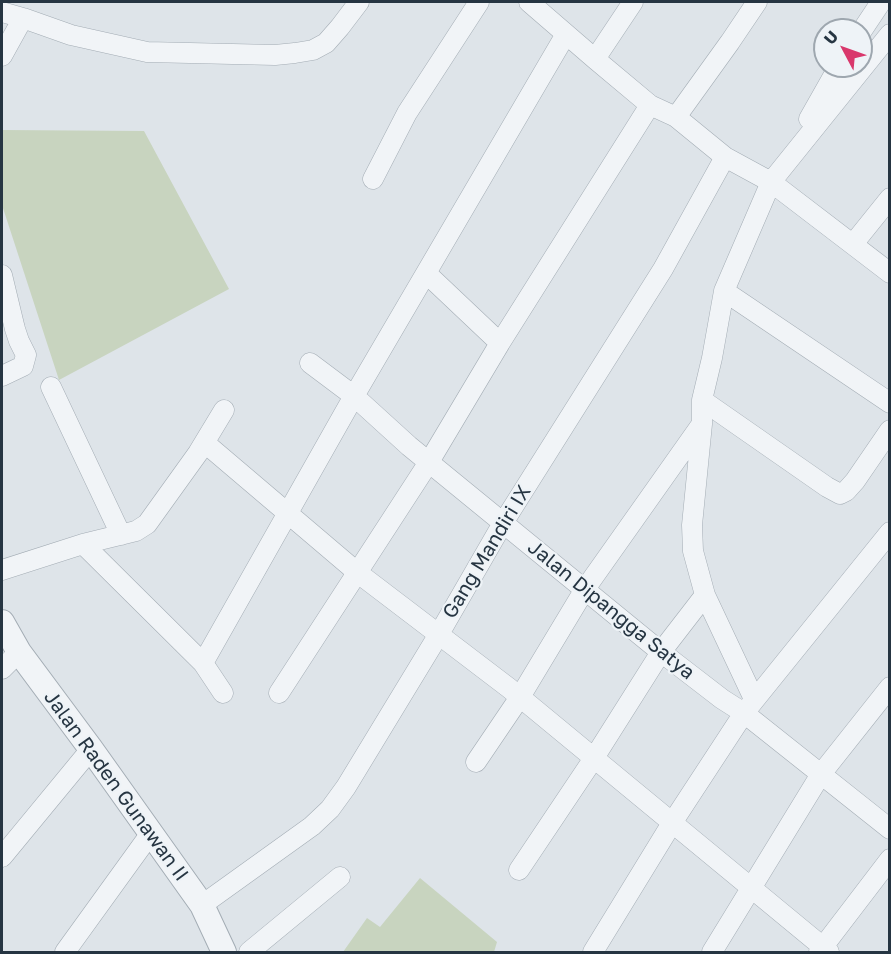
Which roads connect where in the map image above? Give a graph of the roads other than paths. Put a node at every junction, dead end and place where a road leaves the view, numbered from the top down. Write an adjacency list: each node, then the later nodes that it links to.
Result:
1 (359, 2): 8 (street)
2 (479, 2): 19 (street)
3 (529, 2): 10 (street)
4 (633, 2): 14 (street)
5 (757, 2): 17 (street)
6 (881, 2): 9 (street)
7 (2, 12): 8 (street)
8 (23, 18): 13 (street)
9 (870, 18)
10 (566, 34): 14 (street); 23 (street)
11 (890, 34): 12 (street)
12 (873, 48)
13 (2, 56)
14 (595, 59): 16 (street)
15 (839, 78): 20 (street)
16 (650, 105): 17 (street); 27 (street)
17 (676, 117): 18 (street)
18 (725, 157): 20 (street); 40 (street, Gang Mandiri IX)
19 (373, 179)
20 (771, 182): 22 (street); 26 (street)
21 (890, 198): 22 (street)
22 (853, 244): 24 (street)
23 (426, 273): 27 (street); 31 (street)
24 (890, 273)
25 (2, 275): 29 (street)
26 (724, 291): 32 (street); 33 (street)
27 (500, 343): 38 (street)
28 (310, 363): 31 (street, Jalan Dipangga Satya)
29 (2, 376)
30 (51, 387): 42 (street)
31 (354, 396): 38 (street, Jalan Dipangga Satya); 39 (street)
32 (702, 400): 35 (street); 36 (street)
33 (890, 403)
34 (224, 410): 37 (street)
35 (702, 424): 46 (street); 47 (street)
36 (890, 430)
37 (205, 442): 39 (street); 42 (street)
38 (429, 462): 40 (street, Jalan Dipangga Satya); 45 (street)
39 (287, 513): 45 (street); 52 (street)
40 (503, 523): 46 (street, Jalan Dipangga Satya); 49 (street, Gang Mandiri IX)
41 (890, 532): 58 (street)
42 (121, 535): 43 (street)
43 (82, 544): 44 (street); 52 (street)
44 (2, 570)
45 (358, 573): 49 (street); 56 (street)
46 (585, 589): 51 (street, Jalan Dipangga Satya); 57 (street)
47 (705, 596): 51 (street); 58 (street)
48 (2, 622): 50 (street, Jalan Raden Gunawan II)
49 (439, 634): 57 (street); 71 (street, Gang Mandiri IX)
50 (19, 652): 53 (street); 59 (street, Jalan Raden Gunawan II)
51 (661, 652): 58 (street, Jalan Dipangga Satya); 60 (street)
52 (203, 663): 55 (street)
53 (2, 669)
54 (890, 687): 62 (street)
55 (223, 693)
56 (279, 693)
57 (520, 697): 60 (street); 61 (street)
58 (749, 706): 62 (street, Jalan Dipangga Satya); 63 (street)
59 (91, 749): 65 (street, Jalan Raden Gunawan II); 66 (street)
60 (594, 758): 63 (street); 68 (street)
61 (476, 762)
62 (821, 774): 64 (street, Jalan Dipangga Satya); 70 (street)
63 (672, 823): 70 (street); 76 (street)
64 (890, 829)
65 (151, 833): 71 (street, Jalan Raden Gunawan II); 73 (street)
66 (2, 857)
67 (890, 859): 72 (street)
68 (519, 870)
69 (340, 877): 75 (street)
70 (751, 888): 72 (street); 77 (street)
71 (202, 905): 74 (street, Jalan Raden Gunawan II)
72 (823, 951)
73 (65, 952)
74 (224, 952)
75 (249, 952)
76 (592, 952)
77 (712, 952)

